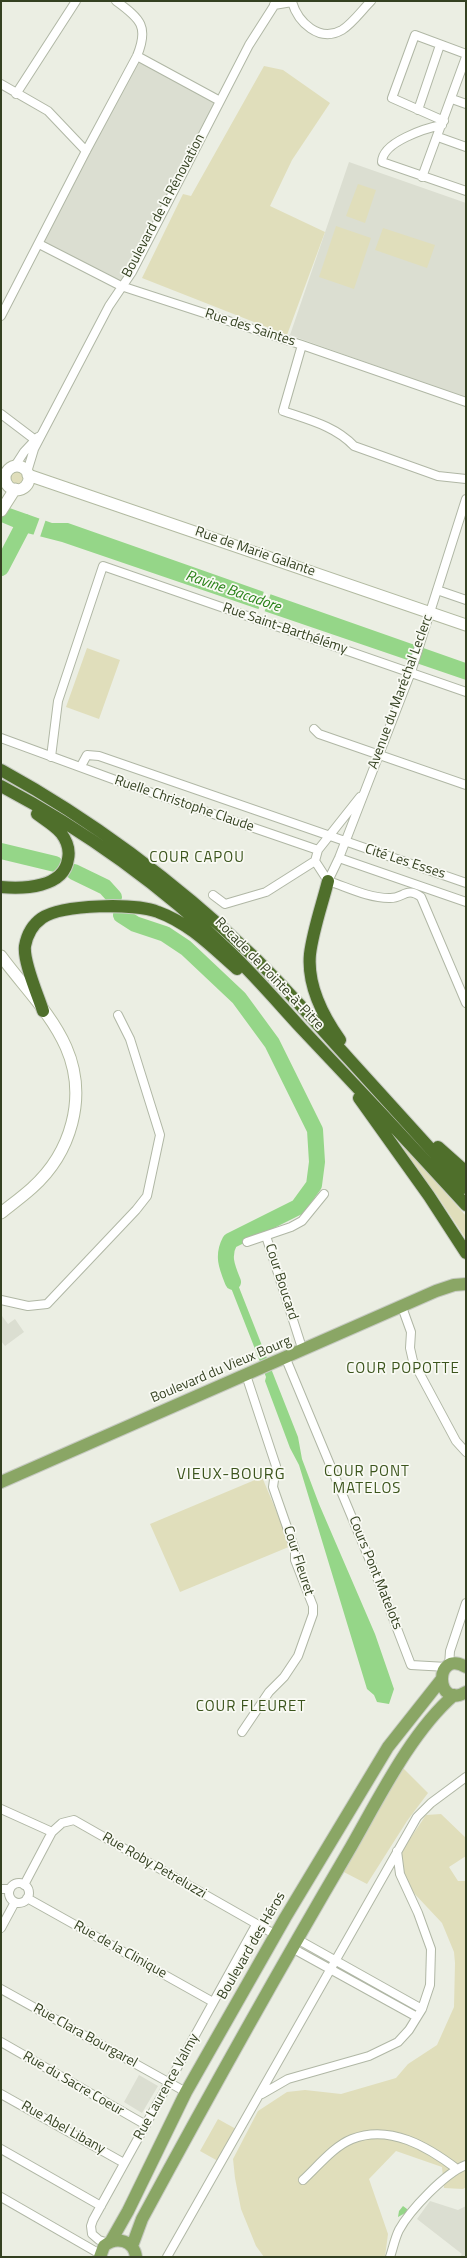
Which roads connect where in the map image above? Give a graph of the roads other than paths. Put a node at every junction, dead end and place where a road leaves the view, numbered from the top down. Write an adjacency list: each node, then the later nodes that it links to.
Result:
1 (76, 1): 10 (street)
2 (116, 1): 7 (street)
3 (292, 1): 4 (street); 5 (street)
4 (371, 1)
5 (276, 3): 12 (street, Boulevard de la Rénovation)
6 (440, 45): 8 (street); 14 (street); 14 (street)
7 (137, 56): 12 (street); 18 (street)
8 (466, 57): 11 (street)
9 (1, 84): 10 (street)
10 (16, 94): 18 (street)
11 (452, 99): 13 (street); 15 (street)
12 (220, 101): 22 (street, Boulevard de la Rénovation)
13 (466, 104)
14 (418, 110): 15 (street)
15 (443, 123): 16 (street); 19 (street)
16 (438, 138): 17 (street); 19 (street)
17 (466, 147)
18 (86, 151): 21 (street)
19 (422, 177): 20 (street)
20 (466, 191)
21 (39, 244): 22 (street, Rue des Saintes); 23 (street)
22 (121, 286): 24 (street, Rue des Saintes); 27 (street, Boulevard de la Rénovation)
23 (1, 316)
24 (302, 345): 25 (street, Rue des Saintes); 31 (street)
25 (466, 402)
26 (1, 414): 28 (street)
27 (42, 434): 28 (street, Boulevard de la Rénovation); 30 (street, Boulevard de la Rénovation)
28 (34, 439): 29 (street, Boulevard de la Rénovation)
29 (15, 466): 30 (main road, Rue de Marie Galante); 32 (main road)
30 (27, 477): 33 (main road); 38 (main road, Rue de Marie Galante)
31 (466, 479)
32 (3, 483): 33 (main road)
33 (13, 492): 35 (main road)
34 (466, 499): 36 (street, Avenue du Maréchal Leclerc)
35 (1, 511)
36 (437, 590): 37 (street); 38 (street, Avenue du Maréchal Leclerc)
37 (466, 600)
38 (430, 612): 39 (main road, Rue de Marie Galante); 40 (street, Avenue du Maréchal Leclerc)
39 (466, 625)
40 (412, 669): 41 (street, Rue Saint-Barthélémy); 44 (street, Avenue du Maréchal Leclerc); 45 (street, Rue Saint-Barthélémy)
41 (466, 692)
42 (314, 729): 44 (street)
43 (1, 738): 45 (street, Ruelle Christophe Claude)
44 (379, 756): 48 (street); 50 (street, Avenue du Maréchal Leclerc)
45 (51, 757): 46 (street, Ruelle Christophe Claude)
46 (81, 766): 51 (street, Cité Les Esses); 53 (street, Ruelle Christophe Claude)
47 (1, 770): 68 (highway, Rocade de Pointe-à-Pitre)
48 (466, 785)
49 (1, 786): 58 (highway); 63 (highway, Rocade de Pointe-à-Pitre)
50 (364, 792): 51 (street); 52 (street, Avenue du Maréchal Leclerc)
51 (328, 836): 52 (street, Cité Les Esses); 53 (street)
52 (345, 842): 54 (street, Avenue du Maréchal Leclerc); 57 (street, Cité Les Esses)
53 (318, 850): 55 (street)
54 (339, 858): 56 (street, Avenue du Maréchal Leclerc); 60 (street)
55 (315, 861): 56 (street); 59 (street)
56 (328, 881): 62 (street); 66 (highway)
57 (466, 882)
58 (1, 887)
59 (213, 895)
60 (466, 902)
61 (1, 956): 64 (main road)
62 (466, 1003)
63 (282, 1007): 64 (highway); 67 (highway, Rocade de Pointe-à-Pitre)
64 (45, 1013): 75 (main road)
65 (118, 1015): 81 (street)
66 (333, 1030): 68 (highway); 70 (highway)
67 (340, 1068): 74 (highway, Rocade de Pointe-à-Pitre); 78 (highway)
68 (362, 1073): 69 (highway, Rocade de Pointe-à-Pitre)
69 (372, 1084): 70 (highway); 72 (highway, Rocade de Pointe-à-Pitre)
70 (416, 1126): 71 (highway)
71 (466, 1172)
72 (466, 1188)
73 (324, 1194): 76 (street)
74 (466, 1206)
75 (1, 1213)
76 (266, 1236): 77 (street); 83 (street, Cour Boucard)
77 (247, 1242)
78 (466, 1253)
79 (466, 1278): 80 (main road, Boulevard du Vieux Bourg)
80 (460, 1285): 82 (main road, Boulevard du Vieux Bourg)
81 (1, 1300)
82 (402, 1307): 83 (main road, Boulevard du Vieux Bourg); 86 (street)
83 (303, 1351): 84 (main road, Boulevard du Vieux Bourg)
84 (281, 1360): 85 (main road, Boulevard du Vieux Bourg); 89 (street, Cours Pont Matelots)
85 (251, 1373): 87 (main road, Boulevard du Vieux Bourg); 91 (street, Cour Fleuret)
86 (466, 1452)
87 (1, 1482)
88 (466, 1603): 89 (street)
89 (453, 1667): 90 (main road); 103 (main road, Boulevard des Héros)
90 (461, 1695): 104 (main road)
91 (242, 1732)
92 (466, 1777): 95 (street)
93 (1, 1809): 94 (street)
94 (52, 1832): 96 (street); 101 (street, Rue Roby Petreluzzi)
95 (397, 1851): 105 (street); 109 (street)
96 (24, 1885): 98 (street); 99 (street)
97 (1, 1888): 98 (street)
98 (10, 1889): 100 (street)
99 (27, 1898): 100 (street); 108 (street, Rue de la Clinique)
100 (15, 1902): 102 (street)
101 (256, 1924): 103 (street, Rue Roby Petreluzzi); 108 (street, Rue Laurence Valmy)
102 (1, 1928)
103 (276, 1935): 113 (main road, Boulevard des Héros)
104 (294, 1943): 105 (street); 106 (street); 125 (main road)
105 (336, 1961): 106 (street); 109 (street)
106 (331, 1969): 110 (street); 115 (street)
107 (1, 1990): 112 (street, Rue Clara Bourgarel)
108 (214, 2002): 112 (street, Rue Laurence Valmy)
109 (422, 2008): 110 (street)
110 (417, 2016): 115 (street)
111 (1, 2042): 116 (street, Rue du Sacre Coeur)
112 (169, 2082): 113 (street, Rue Clara Bourgarel); 116 (street, Rue Laurence Valmy)
113 (186, 2092): 124 (main road, Boulevard des Héros)
114 (1, 2094): 118 (street, Rue Abel Libany)
115 (260, 2095): 127 (street)
116 (146, 2125): 118 (street, Rue Laurence Valmy)
117 (1, 2149): 123 (street)
118 (124, 2163): 123 (street, Rue Laurence Valmy)
119 (466, 2165): 120 (street)
120 (457, 2169): 121 (street); 128 (street)
121 (303, 2180)
122 (1, 2197): 126 (street)
123 (101, 2206): 124 (street, Rue Laurence Valmy)
124 (109, 2242): 125 (main road); 126 (main road, Boulevard des Héros)
125 (136, 2254)
126 (100, 2255)
127 (168, 2257)
128 (390, 2257)

